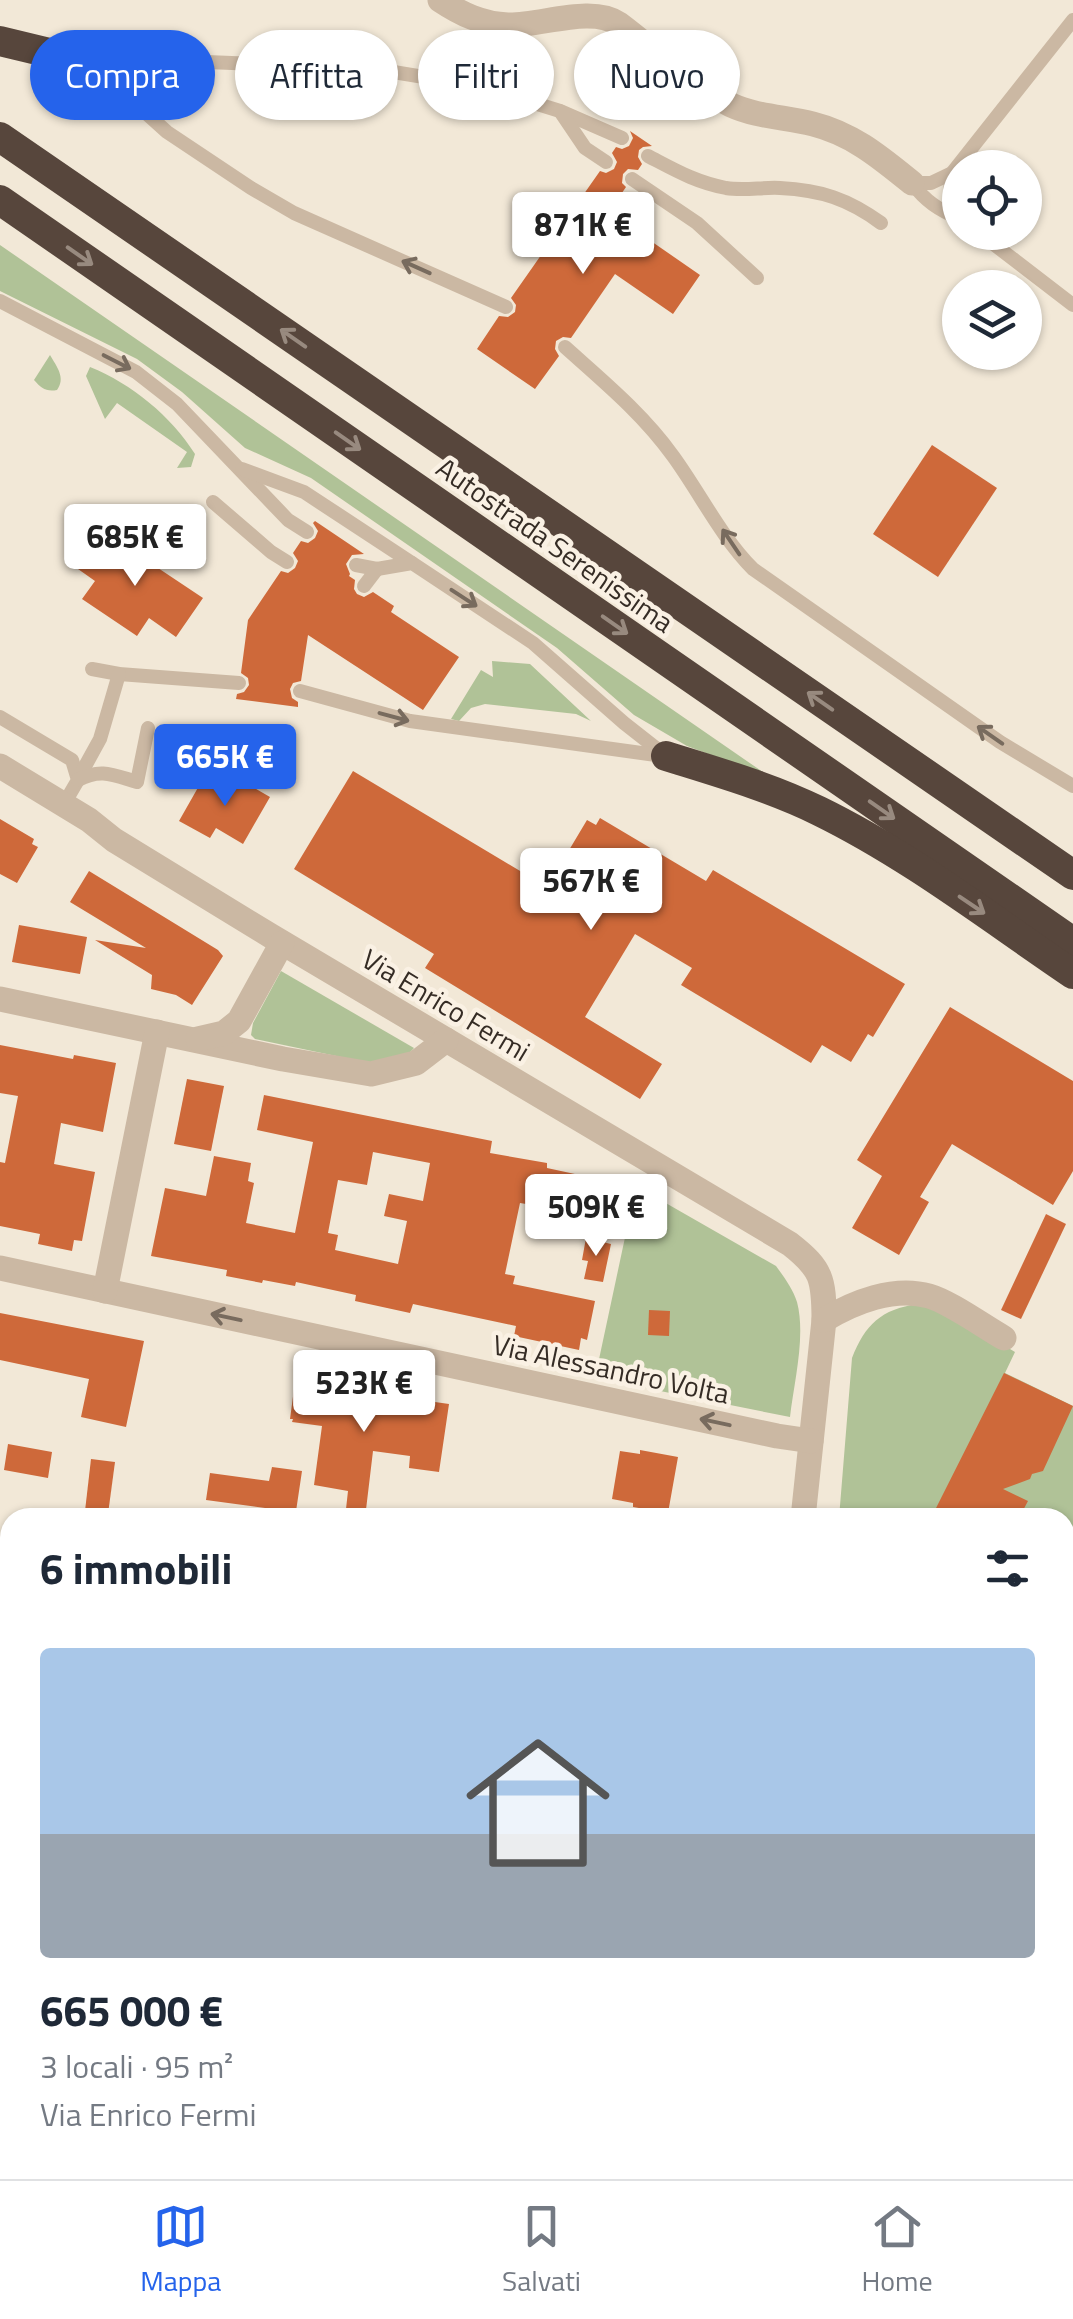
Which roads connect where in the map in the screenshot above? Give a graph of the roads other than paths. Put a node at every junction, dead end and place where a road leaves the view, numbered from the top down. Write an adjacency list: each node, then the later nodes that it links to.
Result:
1 (440, 0): 15 (street)
2 (1073, 20): 10 (lane)
3 (0, 42): 4 (highway)
4 (30, 49)
5 (215, 62): 6 (lane)
6 (560, 111): 9 (lane); 12 (lane)
7 (154, 120): 23 (lane, one-way to 7)
8 (0, 136): 44 (highway, Autostrada Serenissima, one-way to 8)
9 (622, 138)
10 (971, 150)
11 (648, 156): 18 (lane)
12 (606, 162)
13 (942, 178): 15 (lane)
14 (632, 179): 20 (lane)
15 (912, 183): 17 (lane)
16 (0, 200): 45 (highway, Autostrada Serenissima, one-way to 45)
17 (942, 212)
18 (881, 223)
19 (1001, 250): 22 (lane)
20 (757, 278)
21 (0, 301): 25 (lane, one-way to 25)
22 (1073, 305)
23 (506, 306)
24 (565, 346): 42 (lane, one-way to 24)
25 (236, 467): 27 (lane); 29 (lane)
26 (213, 502): 28 (lane)
27 (307, 532)
28 (287, 562)
29 (412, 564): 31 (lane); 39 (lane, one-way to 39)
30 (356, 565): 31 (lane)
31 (377, 569): 32 (lane)
32 (364, 586)
33 (92, 669): 34 (lane)
34 (118, 674): 35 (lane); 41 (lane)
35 (239, 683)
36 (300, 691): 39 (lane, one-way to 39)
37 (0, 716): 41 (lane)
38 (148, 728): 41 (lane)
39 (666, 756): 47 (highway, one-way to 47)
40 (0, 766): 43 (street, Via Enrico Fermi)
41 (78, 780): 43 (lane)
42 (1073, 786)
43 (64, 804): 46 (street, Via Enrico Fermi)
44 (1073, 876)
45 (1073, 942)
46 (282, 943): 49 (street); 52 (street, Via Enrico Fermi)
47 (1073, 974)
48 (0, 999): 50 (street)
49 (239, 1021): 51 (street); 53 (street)
50 (158, 1032): 51 (street); 55 (street)
51 (194, 1040): 53 (street)
52 (446, 1040): 53 (street); 56 (street, Via Enrico Fermi)
53 (261, 1054)
54 (0, 1268): 55 (street, Via Alessandro Volta)
55 (105, 1291): 58 (street, Via Alessandro Volta, one-way to 55)
56 (824, 1320): 57 (street); 58 (street, Via Enrico Fermi)
57 (1004, 1338)
58 (810, 1441): 59 (street, Via Enrico Fermi)
59 (804, 1508)

